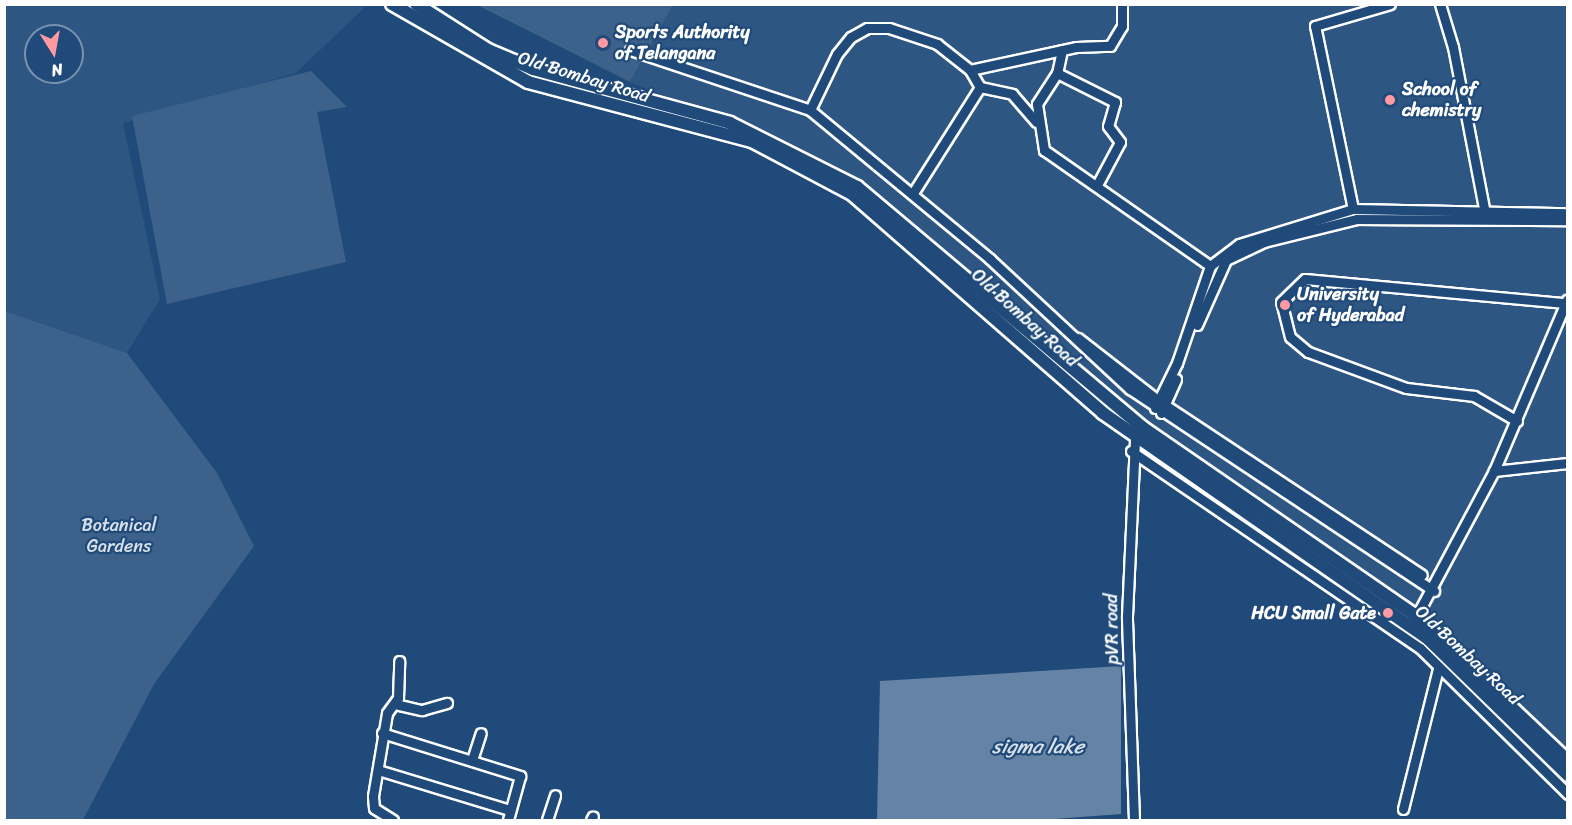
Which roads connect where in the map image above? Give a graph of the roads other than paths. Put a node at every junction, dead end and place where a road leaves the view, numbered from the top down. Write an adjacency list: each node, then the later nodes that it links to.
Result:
1 (392, 4): 23 (main road, Old Bombay Road)
2 (416, 4): 28 (main road, Old Bombay Road)
3 (1122, 4): 7 (street)
4 (1390, 4): 16 (street)
5 (1440, 4): 15 (street)
6 (630, 50): 11 (street)
7 (1062, 50): 8 (street); 9 (street)
8 (970, 70): 10 (street); 11 (street)
9 (1057, 74): 12 (street); 13 (street)
10 (980, 87): 12 (street); 14 (street)
11 (810, 110): 14 (street)
12 (1036, 122): 13 (street)
13 (1097, 184): 19 (street)
14 (913, 193): 21 (street)
15 (1484, 208): 16 (street); 17 (street)
16 (1353, 209): 19 (street)
17 (1568, 213)
18 (1568, 220): 21 (street)
19 (1210, 266): 21 (street)
20 (1566, 300): 22 (street); 22 (street)
21 (1160, 407): 27 (street)
22 (1517, 421): 26 (street)
23 (1135, 438): 24 (street, pVR road); 38 (main road, Old Bombay Road)
24 (1131, 451): 30 (street); 46 (street, pVR road)
25 (1568, 464): 26 (street)
26 (1494, 471): 27 (street)
27 (1435, 588): 28 (street)
28 (1416, 617): 36 (main road, Old Bombay Road)
29 (399, 661): 32 (street)
30 (1438, 669): 39 (street); 41 (street)
31 (447, 703): 32 (street)
32 (395, 704): 33 (street)
33 (382, 733): 35 (street); 37 (street)
34 (481, 733): 35 (street)
35 (472, 760): 42 (street)
36 (1568, 761)
37 (378, 770): 42 (street); 43 (street)
38 (1568, 775)
39 (1568, 794)
40 (555, 795): 45 (street)
41 (1403, 809)
42 (510, 810): 44 (street)
43 (393, 820)
44 (508, 820)
45 (547, 820)
46 (1134, 820)

